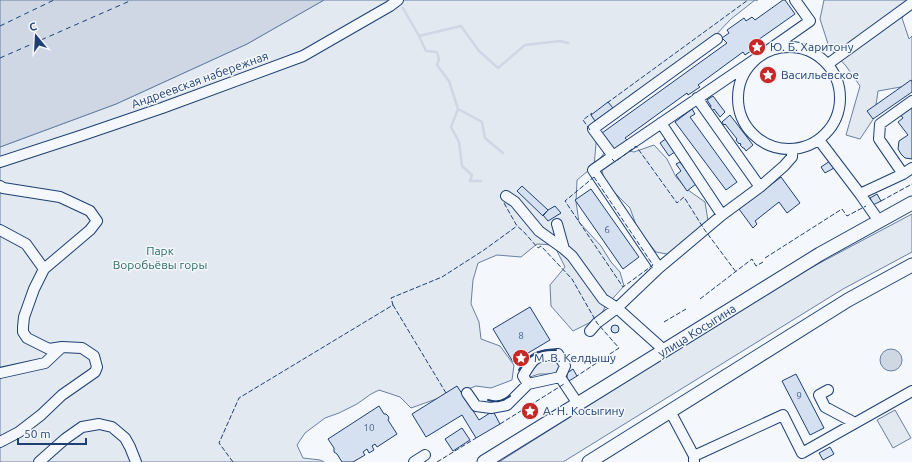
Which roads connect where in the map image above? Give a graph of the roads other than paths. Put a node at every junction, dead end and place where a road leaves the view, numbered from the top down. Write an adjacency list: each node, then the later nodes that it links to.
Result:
1 (398, 0): 13 (street, Андреевская набережная)
2 (795, 0): 5 (street)
3 (912, 3): 6 (street)
4 (717, 39): 12 (street)
5 (760, 56): 6 (street); 7 (street); 11 (street)
6 (828, 64): 10 (street)
7 (697, 98): 9 (street); 16 (street)
8 (912, 100): 14 (street)
9 (661, 123): 12 (street); 20 (street)
10 (819, 140): 11 (street); 17 (street)
11 (792, 149): 16 (street)
12 (613, 156): 26 (street)
13 (0, 162)
14 (908, 171): 17 (street)
15 (0, 186): 27 (street)
16 (760, 187): 20 (street)
17 (860, 194): 21 (street)
18 (506, 196): 24 (street)
19 (912, 203): 21 (main road, улица Косыгина)
20 (722, 215): 26 (street)
21 (879, 221): 31 (main road, улица Косыгина)
22 (557, 224): 24 (street)
23 (0, 230): 27 (street)
24 (564, 249): 28 (street)
25 (912, 265): 39 (main road)
26 (659, 268): 28 (street)
27 (44, 269): 30 (street)
28 (617, 308): 29 (street); 31 (street)
29 (590, 331)
30 (62, 347): 32 (street); 41 (street)
31 (665, 351): 38 (main road, улица Косыгина)
32 (0, 374)
33 (560, 377): 34 (street); 34 (street); 38 (street)
34 (528, 384): 37 (street)
35 (828, 390): 40 (street)
36 (912, 391): 40 (street)
37 (467, 393)
38 (578, 404): 47 (main road, улица Косыгина)
39 (670, 411): 43 (street); 48 (main road)
40 (855, 423): 43 (street)
41 (0, 442)
42 (425, 455): 46 (street)
43 (694, 459)
44 (39, 462): 45 (street)
45 (136, 462)
46 (414, 462)
47 (484, 462)
48 (589, 462)

